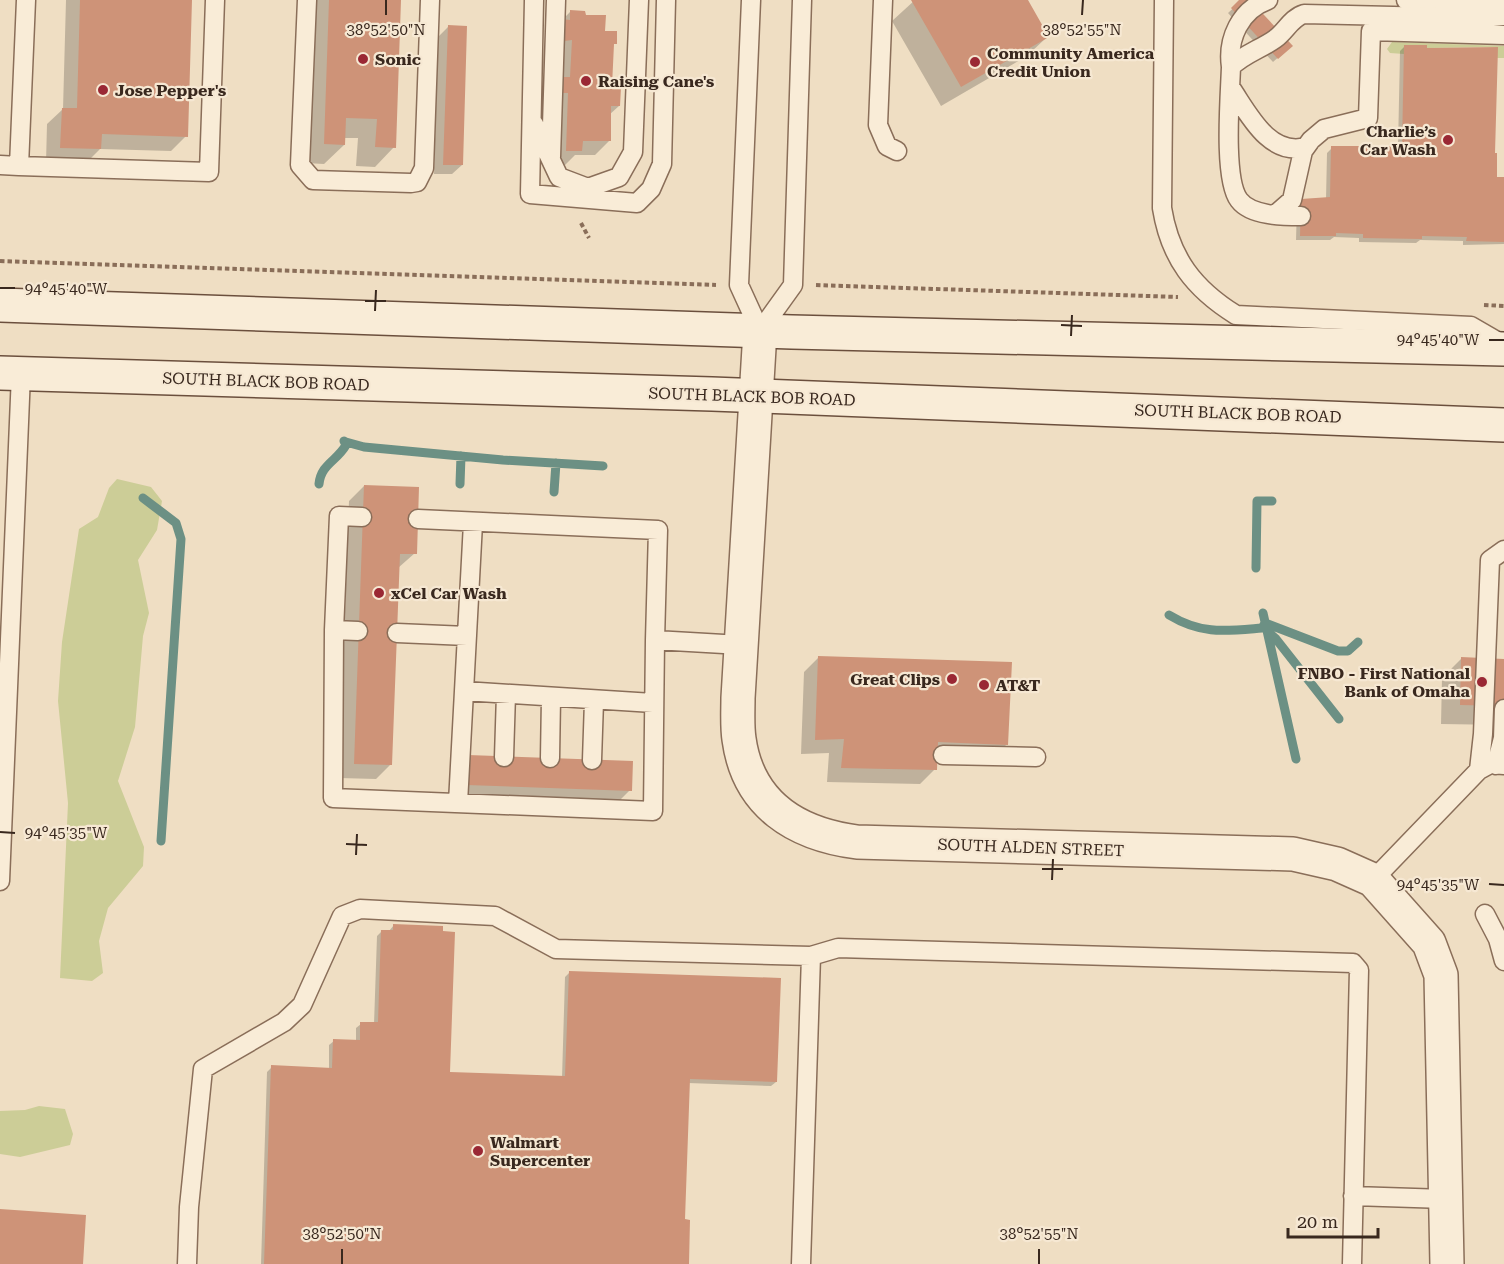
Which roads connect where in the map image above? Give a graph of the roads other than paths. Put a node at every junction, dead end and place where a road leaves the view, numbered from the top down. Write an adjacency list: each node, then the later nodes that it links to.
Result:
1 (26, 0): 25 (lane)
2 (215, 0): 25 (lane)
3 (307, 0): 4 (lane)
4 (430, 0)
5 (534, 0): 20 (lane)
6 (558, 0): 23 (lane)
7 (639, 0): 23 (lane)
8 (666, 0): 20 (lane)
9 (751, 0): 29 (lane)
10 (802, 0): 29 (lane)
11 (1164, 0): 30 (lane)
12 (1268, 0): 18 (lane)
13 (1406, 0): 15 (lane)
14 (882, 2): 22 (lane)
15 (1504, 8)
16 (1504, 16): 18 (lane)
17 (1504, 35): 21 (lane)
18 (1231, 67): 19 (lane)
19 (1230, 88): 21 (lane); 26 (lane)
20 (532, 119): 23 (lane)
21 (1306, 147): 26 (lane)
22 (897, 151)
23 (551, 162)
24 (0, 165): 25 (lane)
25 (19, 166)
26 (1276, 214): 27 (lane)
27 (1301, 216)
28 (0, 305): 29 (main road)
29 (760, 331): 31 (main road); 33 (main road, SOUTH ALDEN STREET)
30 (1504, 345)
31 (1504, 350)
32 (10, 373): 33 (main road, SOUTH BLACK BOB ROAD); 63 (lane)
33 (758, 396): 34 (main road, SOUTH BLACK BOB ROAD); 44 (main road, SOUTH ALDEN STREET)
34 (1504, 425)
35 (362, 517): 39 (lane)
36 (418, 519): 37 (lane)
37 (473, 523): 42 (lane); 43 (lane)
38 (1504, 550): 56 (lane)
39 (334, 630): 40 (lane); 59 (lane)
40 (358, 631)
41 (397, 633): 42 (lane)
42 (467, 636): 45 (lane)
43 (655, 640): 44 (lane); 49 (lane)
44 (741, 645): 62 (main road, SOUTH ALDEN STREET)
45 (464, 691): 46 (lane); 59 (lane)
46 (506, 694): 47 (lane); 52 (lane)
47 (550, 698): 48 (lane); 54 (lane)
48 (594, 701): 49 (lane); 55 (lane)
49 (653, 703): 61 (lane)
50 (1504, 709): 56 (lane)
51 (943, 755): 53 (lane)
52 (504, 757)
53 (1036, 757)
54 (550, 758)
55 (592, 760)
56 (1493, 766): 62 (lane)
57 (504, 786): 60 (lane)
58 (591, 789): 61 (lane)
59 (458, 802): 60 (lane)
60 (504, 805): 61 (lane)
61 (590, 808)
62 (1373, 880): 68 (main road, SOUTH ALDEN STREET)
63 (0, 881)
64 (1485, 915): 66 (lane)
65 (812, 956): 67 (lane); 69 (lane); 70 (lane)
66 (1504, 961)
67 (1353, 1196): 68 (lane); 71 (lane)
68 (1444, 1199): 72 (main road, SOUTH ALDEN STREET)
69 (187, 1264)
70 (801, 1264)
71 (1352, 1264)
72 (1447, 1264)

